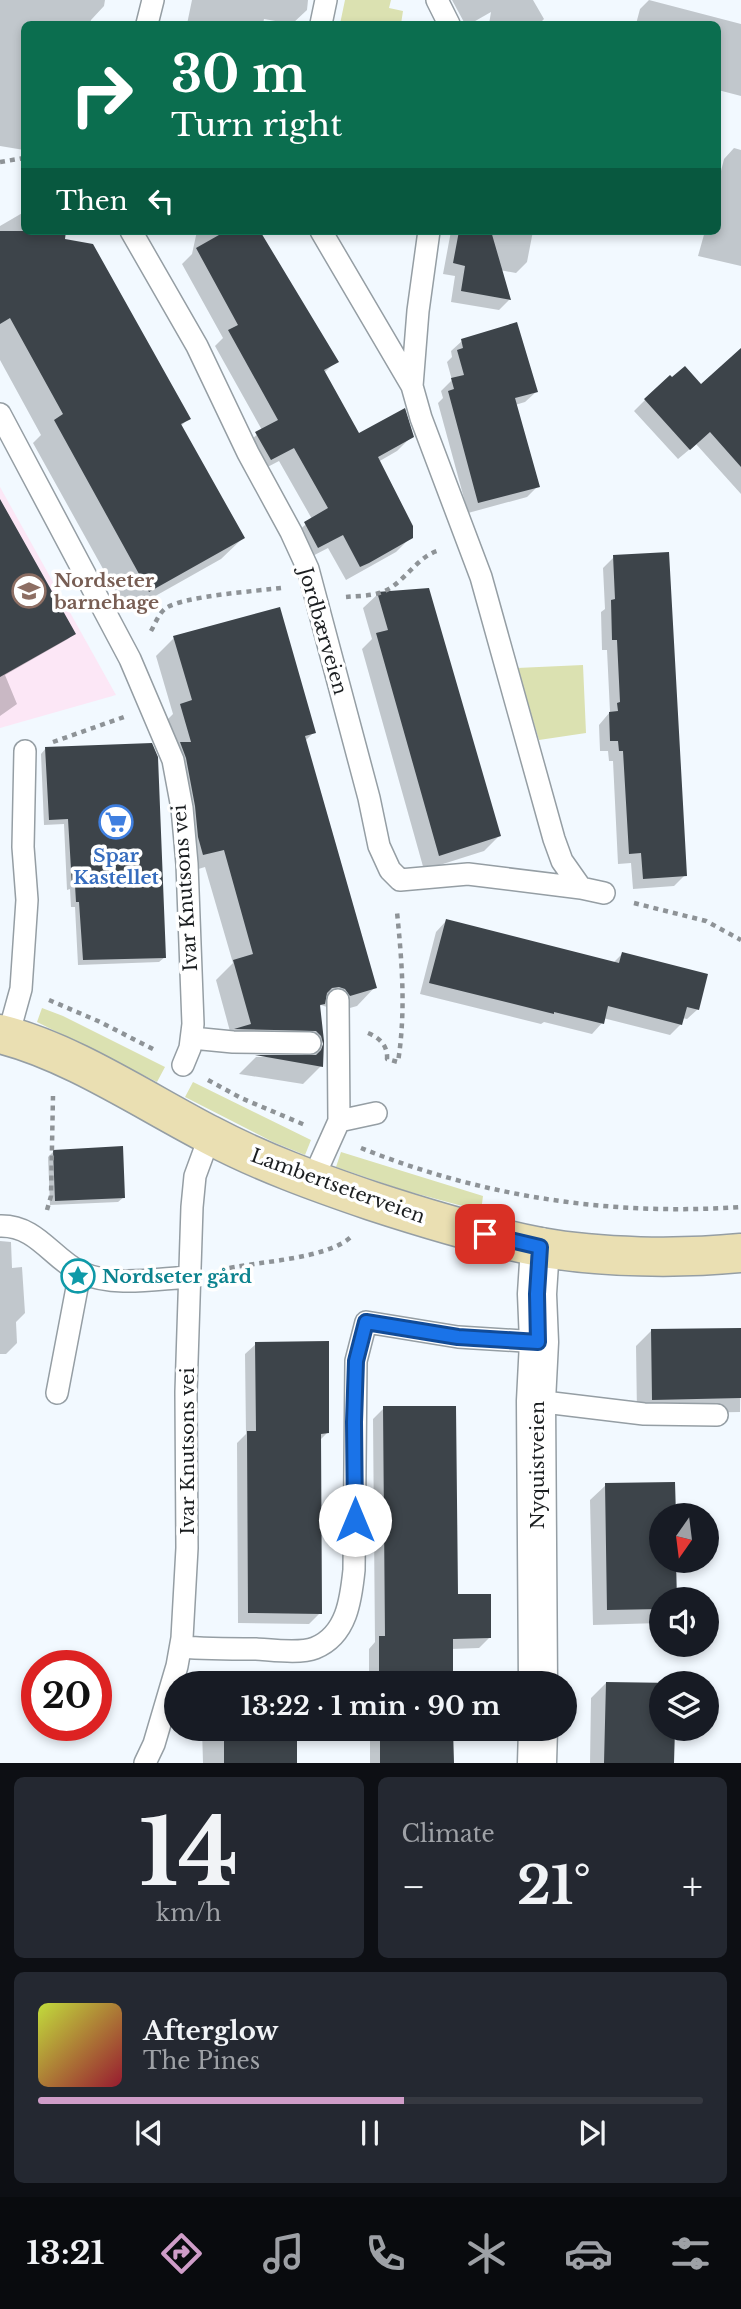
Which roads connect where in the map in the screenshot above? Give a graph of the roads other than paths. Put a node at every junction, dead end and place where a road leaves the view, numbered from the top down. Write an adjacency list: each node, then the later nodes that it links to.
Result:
1 (153, 0): 4 (lane)
2 (326, 0): 5 (lane)
3 (437, 0): 6 (lane)
4 (148, 21)
5 (322, 21)
6 (448, 21)
7 (133, 235): 13 (lane, Jordbærveien)
8 (323, 235): 10 (lane)
9 (428, 235): 10 (lane)
10 (412, 386): 13 (lane)
11 (0, 414): 17 (lane, Ivar Knutsons vei)
12 (25, 751): 16 (lane)
13 (581, 888): 14 (lane)
14 (604, 893)
15 (338, 1000): 21 (lane)
16 (4, 1035): 22 (main road, Lambertseterveien)
17 (192, 1038): 18 (lane); 19 (lane, Ivar Knutsons vei)
18 (310, 1043)
19 (183, 1065)
20 (376, 1113): 21 (lane)
21 (335, 1128): 23 (lane)
22 (209, 1135): 23 (main road, Lambertseterveien); 28 (lane, Ivar Knutsons vei)
23 (312, 1181): 25 (main road, Lambertseterveien)
24 (0, 1226): 27 (lane)
25 (540, 1247): 26 (main road, Lambertseterveien); 29 (street, Nyquistveien)
26 (741, 1253)
27 (80, 1272): 28 (lane); 30 (lane)
28 (189, 1278): 33 (lane, Ivar Knutsons vei)
29 (538, 1342): 31 (street, Nyquistveien); 33 (lane)
30 (57, 1393)
31 (536, 1402): 32 (lane); 34 (street, Nyquistveien)
32 (717, 1415)
33 (181, 1647): 36 (lane, Ivar Knutsons vei)
34 (538, 1671)
35 (538, 1741): 37 (street)
36 (145, 1763)
37 (537, 1763)

